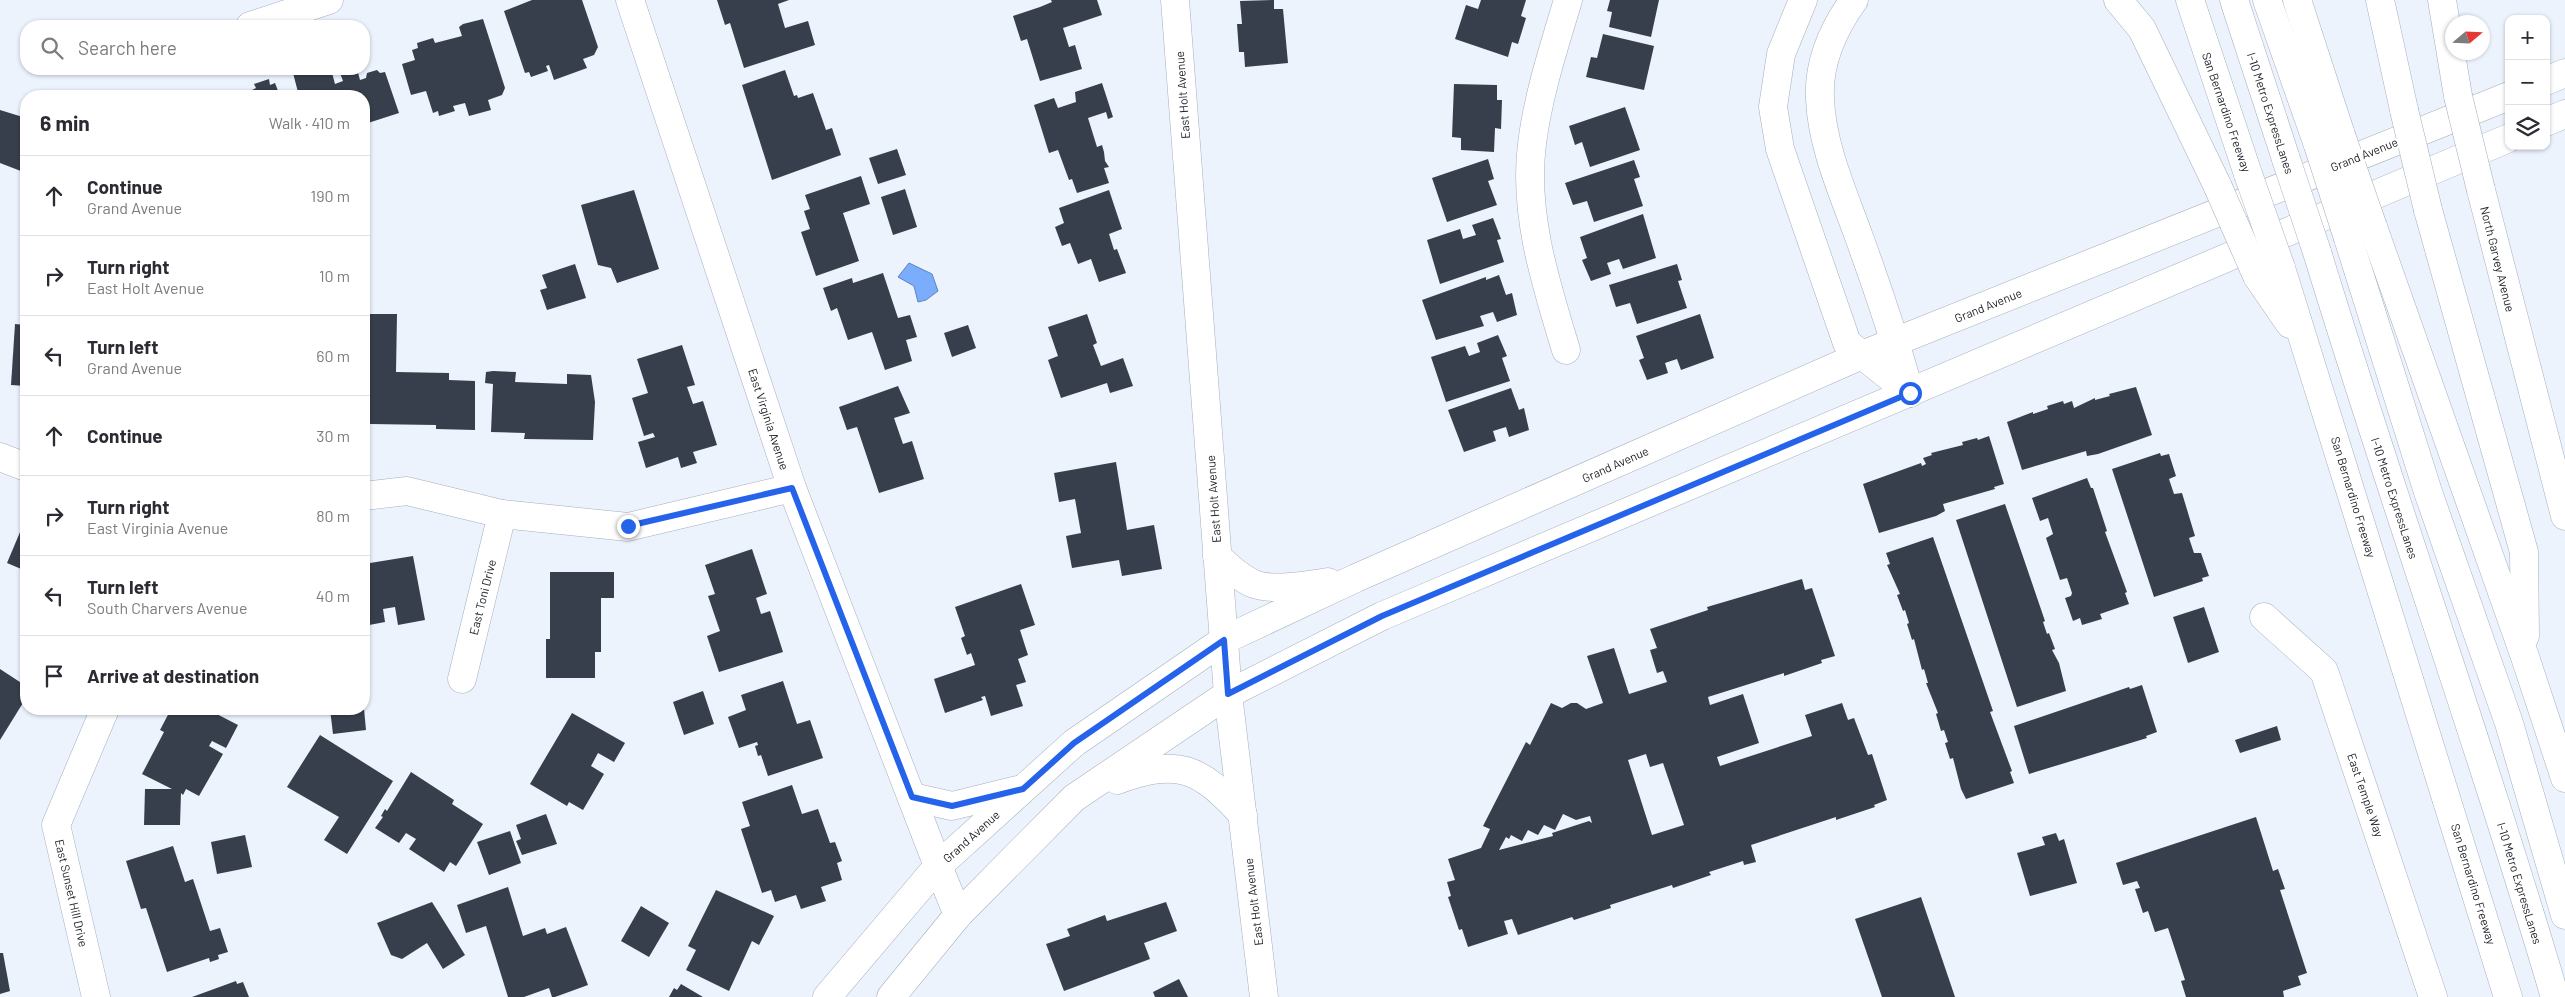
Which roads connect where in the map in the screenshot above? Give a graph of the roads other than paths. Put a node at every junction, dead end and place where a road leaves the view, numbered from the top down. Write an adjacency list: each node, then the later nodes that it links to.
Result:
1 (329, 0): 14 (main road)
2 (630, 0): 29 (main road, East Virginia Avenue)
3 (1175, 0): 33 (main road, East Holt Avenue)
4 (1568, 0): 24 (main road)
5 (1803, 0): 25 (main road)
6 (1854, 0): 23 (main road)
7 (2118, 0): 22 (main road, bridge)
8 (2190, 0): 22 (main road, San Bernardino Freeway, bridge)
9 (2234, 0): 55 (main road, I-10 Metro ExpressLanes, bridge)
10 (2267, 0): 20 (main road)
11 (2297, 0): 20 (main road)
12 (2380, 0): 37 (main road, bridge)
13 (2442, 0): 32 (main road, North Garvey Avenue, bridge)
14 (268, 20)
15 (2565, 73): 16 (main road)
16 (2550, 79)
17 (2505, 98): 23 (main road, Grand Avenue)
18 (2565, 114): 19 (main road)
19 (2550, 120)
20 (2329, 140): 37 (main road, bridge); 47 (main road, bridge)
21 (2505, 140): 26 (main road)
22 (2269, 272): 54 (main road, San Bernardino Freeway)
23 (1896, 342): 25 (main road, Grand Avenue); 26 (main road)
24 (1566, 350)
25 (1862, 355): 26 (main road); 34 (main road, Grand Avenue)
26 (1910, 393): 39 (main road)
27 (0, 457): 28 (main road)
28 (20, 465)
29 (792, 488): 31 (main road); 44 (main road, East Virginia Avenue)
30 (370, 495): 31 (main road)
31 (502, 514): 38 (main road, East Toni Drive)
32 (2565, 516)
33 (1218, 556): 34 (main road); 36 (main road, East Holt Avenue)
34 (1356, 578): 36 (main road, Grand Avenue)
35 (2264, 616): 53 (main road, East Temple Way)
36 (1224, 640): 39 (main road, East Holt Avenue); 42 (main road, Grand Avenue)
37 (2525, 657): 41 (main road)
38 (462, 680)
39 (1228, 694): 43 (main road); 45 (main road, East Holt Avenue)
40 (102, 715): 49 (main road, East Sunset Hill Drive)
41 (2565, 778)
42 (1023, 789): 44 (main road); 46 (main road, Grand Avenue)
43 (1085, 791): 45 (main road); 48 (main road)
44 (912, 797): 46 (main road, East Virginia Avenue)
45 (1243, 815): 52 (main road, East Holt Avenue)
46 (938, 866): 48 (main road, East Virginia Avenue); 50 (main road, Grand Avenue)
47 (2565, 915)
48 (958, 916): 51 (main road)
49 (96, 997)
50 (827, 997)
51 (891, 997)
52 (1264, 997)
53 (2433, 997)
54 (2508, 997)
55 (2555, 997)

